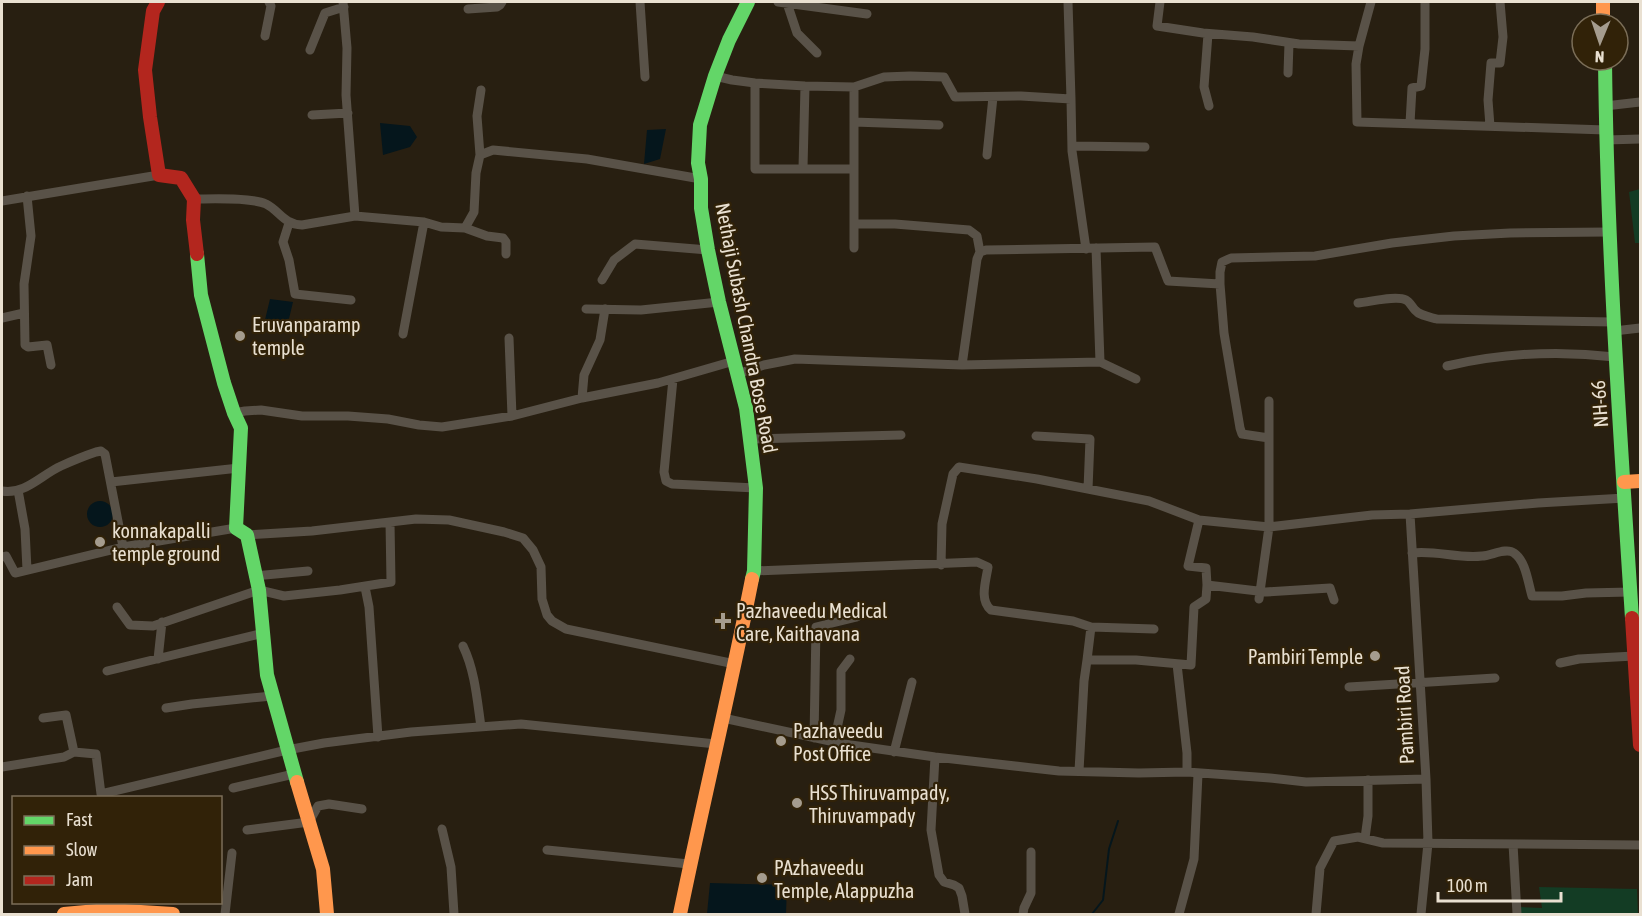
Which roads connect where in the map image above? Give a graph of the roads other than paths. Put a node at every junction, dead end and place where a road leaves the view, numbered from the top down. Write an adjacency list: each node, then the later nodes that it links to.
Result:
1 (158, 2): 48 (main road)
2 (269, 2): 16 (street)
3 (502, 2): 13 (street)
4 (640, 2): 24 (street)
5 (748, 2): 23 (main road, Nethaji Subash Chandra Bose Road)
6 (782, 2): 14 (street); 20 (street)
7 (1068, 2): 30 (street)
8 (1160, 2): 15 (street)
9 (1371, 2): 18 (street)
10 (1425, 2): 37 (street)
11 (1500, 2): 39 (street)
12 (343, 4): 19 (street); 34 (street)
13 (468, 9)
14 (867, 14)
15 (1208, 34): 17 (street); 32 (street)
16 (266, 36)
17 (1290, 43): 18 (street); 22 (street)
18 (1359, 46): 37 (street)
19 (310, 50)
20 (817, 53)
21 (1605, 72): 33 (main road, NH-66)
22 (1288, 73)
23 (715, 76): 25 (street); 49 (main road, Nethaji Subash Chandra Bose Road)
24 (645, 77)
25 (755, 83): 26 (street); 46 (street)
26 (805, 86): 27 (street); 46 (street)
27 (854, 87): 29 (street); 36 (street)
28 (481, 90): 44 (street)
29 (993, 97): 30 (street); 45 (street)
30 (1071, 99): 42 (street)
31 (1641, 102): 33 (street)
32 (1209, 106)
33 (1605, 106): 40 (main road, NH-66)
34 (348, 113): 35 (street); 53 (street)
35 (312, 116)
36 (854, 122): 38 (street); 47 (street)
37 (1410, 123): 39 (street)
38 (939, 125)
39 (1490, 126): 40 (street)
40 (1606, 135): 41 (street); 58 (main road, NH-66)
41 (1641, 139)
42 (1072, 146): 43 (street); 60 (street)
43 (1145, 147)
44 (480, 155): 49 (street); 57 (street)
45 (987, 155)
46 (803, 168): 47 (street)
47 (854, 169): 56 (street)
48 (159, 175): 50 (street); 51 (main road)
49 (701, 179): 61 (main road, Nethaji Subash Chandra Bose Road)
50 (27, 196): 52 (street); 71 (street)
51 (194, 199): 55 (street); 87 (main road)
52 (2, 201)
53 (355, 216): 54 (street); 55 (street)
54 (424, 222): 57 (street); 75 (street)
55 (289, 223): 66 (street)
56 (854, 224): 59 (street); 62 (street)
57 (465, 228): 63 (street)
58 (1609, 232): 65 (street); 73 (main road, NH-66)
59 (854, 248)
60 (1091, 249): 62 (street); 65 (street); 78 (street)
61 (708, 250): 64 (street); 67 (main road, Nethaji Subash Chandra Bose Road)
62 (980, 252): 80 (street)
63 (506, 254)
64 (602, 280)
65 (1220, 284): 91 (street)
66 (351, 300)
67 (719, 302): 70 (street); 82 (main road, Nethaji Subash Chandra Bose Road)
68 (1358, 303): 73 (street)
69 (586, 309): 70 (street)
70 (605, 309): 85 (street)
71 (24, 313): 72 (street); 79 (street)
72 (2, 318)
73 (1613, 327): 74 (street); 77 (main road, NH-66)
74 (1641, 328)
75 (403, 334)
76 (509, 338): 88 (street)
77 (1615, 357): 81 (street); 96 (main road, NH-66)
78 (1100, 362): 80 (street); 84 (street)
79 (51, 364)
80 (962, 365): 82 (street)
81 (1447, 366)
82 (736, 368): 83 (street); 92 (main road, Nethaji Subash Chandra Bose Road)
83 (673, 379): 85 (street); 97 (street)
84 (1136, 379)
85 (582, 398): 88 (street)
86 (1269, 401): 91 (street)
87 (234, 413): 88 (street); 93 (main road)
88 (512, 416)
89 (901, 435): 92 (street)
90 (1036, 436): 98 (street)
91 (1269, 438): 105 (street)
92 (750, 439): 97 (main road, Nethaji Subash Chandra Bose Road)
93 (239, 468): 95 (street); 106 (main road)
94 (1641, 481): 96 (main road)
95 (111, 482): 99 (street); 107 (street)
96 (1624, 482): 101 (main road, NH-66)
97 (756, 488): 113 (main road, Nethaji Subash Chandra Bose Road)
98 (1088, 489): 103 (street); 110 (street)
99 (18, 490): 100 (street); 111 (street)
100 (2, 492)
101 (1625, 498): 102 (street); 114 (main road, NH-66)
102 (1410, 514): 105 (street); 108 (street, Pambiri Road)
103 (1199, 520): 105 (street); 116 (street)
104 (390, 522): 106 (street); 117 (street); 135 (street)
105 (1269, 527): 120 (street)
106 (241, 532): 107 (street); 115 (main road)
107 (123, 548): 111 (street)
108 (1412, 553): 119 (street); 140 (street, Pambiri Road)
109 (2, 557): 111 (street)
110 (941, 565): 113 (street); 125 (street)
111 (27, 570)
112 (308, 571): 115 (street)
113 (754, 571): 135 (main road, Nethaji Subash Chandra Bose Road)
114 (1635, 574): 119 (main road, NH-66)
115 (254, 576): 118 (main road)
116 (1208, 585): 120 (street); 136 (street)
117 (365, 587): 118 (street); 149 (street)
118 (259, 590): 124 (street); 128 (main road)
119 (1630, 592): 126 (main road, NH-66)
120 (1260, 595): 121 (street)
121 (1334, 600)
122 (117, 607): 124 (street)
123 (857, 617): 150 (street)
124 (162, 622): 131 (street)
125 (1091, 627): 127 (street); 133 (street)
126 (1636, 627): 130 (main road, NH-66)
127 (1154, 629)
128 (264, 633): 131 (street); 143 (main road)
129 (463, 646): 147 (street)
130 (1634, 656): 134 (street); 142 (main road, NH-66)
131 (158, 659): 137 (street)
132 (850, 659): 151 (street)
133 (1087, 660): 136 (street); 158 (street)
134 (1560, 663)
135 (735, 664): 146 (main road, Nethaji Subash Chandra Bose Road)
136 (1177, 664): 159 (street)
137 (107, 671)
138 (1495, 678): 140 (street)
139 (912, 682): 155 (street)
140 (1420, 682): 141 (street); 162 (street, Pambiri Road)
141 (1349, 687)
142 (1639, 691): 148 (main road, NH-66)
143 (272, 696): 144 (street); 153 (main road)
144 (166, 708)
145 (43, 718): 154 (street)
146 (723, 718): 150 (street); 152 (main road, Nethaji Subash Chandra Bose Road)
147 (481, 727): 149 (street); 152 (street)
148 (1640, 736)
149 (378, 737): 153 (street)
150 (814, 738): 151 (street)
151 (834, 742): 155 (street)
152 (716, 744): 177 (main road, Nethaji Subash Chandra Bose Road)
153 (287, 750): 160 (main road); 165 (street)
154 (74, 752): 157 (street); 165 (street)
155 (894, 752): 156 (street)
156 (934, 757): 158 (street); 185 (street)
157 (2, 767)
158 (1079, 771): 159 (street)
159 (1187, 772): 161 (street)
160 (294, 774): 164 (street); 167 (main road)
161 (1198, 774): 163 (street); 187 (street)
162 (1426, 779): 163 (street); 171 (street, Pambiri Road)
163 (1368, 780): 170 (street)
164 (233, 788)
165 (99, 796)
166 (362, 809): 167 (street)
167 (309, 822): 169 (street); 182 (main road)
168 (442, 829): 183 (street)
169 (247, 830)
170 (1365, 838): 171 (street); 188 (street)
171 (1428, 843): 172 (street); 189 (street, Pambiri Road)
172 (1513, 844): 173 (street); 190 (street)
173 (1641, 845)
174 (547, 850): 177 (street)
175 (1031, 852): 186 (street)
176 (232, 853): 181 (street)
177 (689, 864): 184 (main road, Nethaji Subash Chandra Bose Road)
178 (74, 914): 179 (main road); 180 (main road)
179 (64, 915)
180 (173, 915)
181 (225, 915)
182 (327, 915)
183 (454, 915)
184 (680, 915)
185 (965, 915)
186 (1023, 915)
187 (1179, 915)
188 (1316, 915)
189 (1421, 915)
190 (1517, 915)

